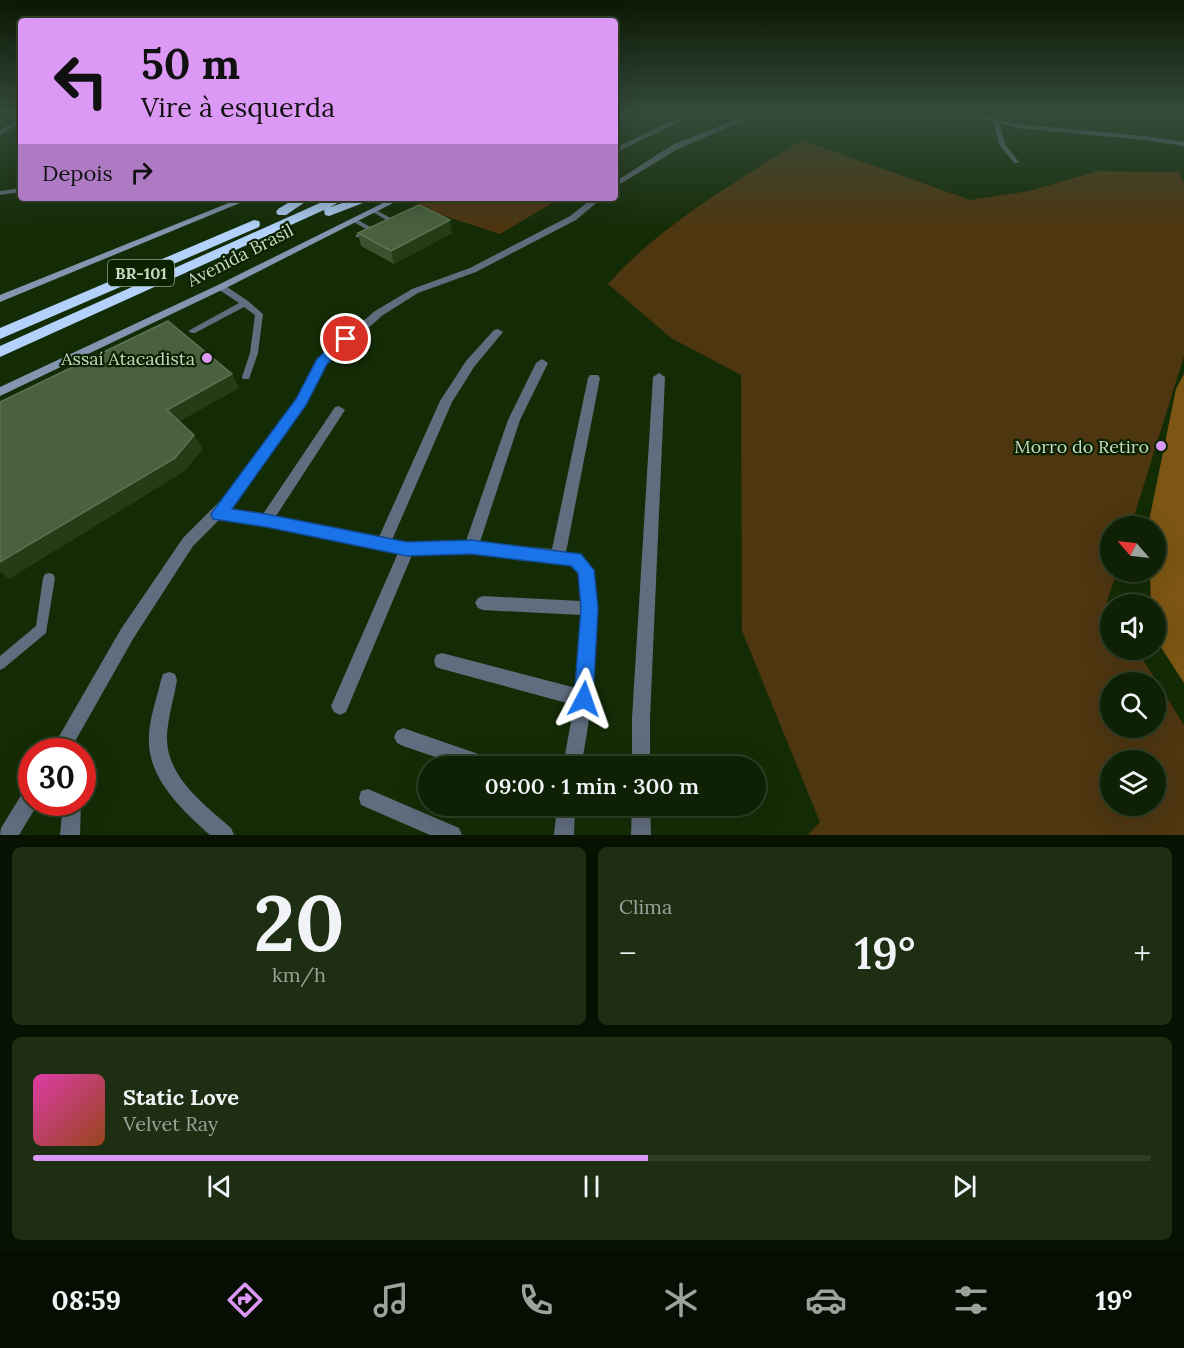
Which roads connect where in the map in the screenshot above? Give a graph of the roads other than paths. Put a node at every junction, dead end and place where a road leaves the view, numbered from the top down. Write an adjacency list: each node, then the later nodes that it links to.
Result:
1 (669, 151): 4 (street)
2 (1007, 151): 3 (lane)
3 (1016, 162)
4 (618, 183)
5 (18, 190): 6 (street)
6 (0, 193)
7 (241, 201): 21 (main road)
8 (300, 201): 13 (highway)
9 (306, 201): 13 (highway, Avenida Brasil / BR-101)
10 (334, 201): 19 (highway, Avenida Brasil / BR-101)
11 (587, 202): 33 (street)
12 (371, 204): 15 (main road, Avenida Brasil); 16 (lane); 19 (highway)
13 (282, 212): 25 (highway, Avenida Brasil / BR-101)
14 (400, 215): 16 (lane)
15 (354, 220): 17 (lane); 20 (main road, Avenida Brasil)
16 (390, 220): 17 (lane)
17 (371, 229): 18 (lane)
18 (358, 236)
19 (248, 240): 26 (highway, Avenida Brasil / BR-101)
20 (221, 287): 22 (lane); 31 (main road, Avenida Brasil)
21 (0, 299)
22 (245, 303): 23 (lane); 28 (lane)
23 (192, 331)
24 (498, 332): 35 (street)
25 (0, 334)
26 (0, 352)
27 (542, 363): 36 (street)
28 (246, 377)
29 (659, 377): 51 (street)
30 (594, 378): 38 (street)
31 (0, 392)
32 (339, 410): 34 (street)
33 (218, 514): 34 (street); 48 (street)
34 (266, 520): 35 (street)
35 (383, 545): 37 (street)
36 (471, 547): 37 (street); 38 (street)
37 (407, 549): 46 (street)
38 (558, 556): 41 (street)
39 (49, 578): 43 (lane)
40 (483, 603): 41 (street)
41 (590, 608): 45 (street)
42 (442, 661): 45 (street)
43 (0, 664)
44 (169, 680): 59 (street)
45 (584, 699): 50 (street)
46 (340, 706)
47 (403, 737): 49 (street)
48 (67, 738)
49 (458, 756)
50 (574, 756)
51 (641, 756)
52 (368, 798): 60 (street)
53 (20, 816): 57 (street)
54 (71, 816): 58 (street)
55 (565, 816): 61 (street)
56 (641, 816): 62 (street)
57 (8, 835)
58 (70, 835)
59 (224, 835)
60 (452, 835)
61 (564, 835)
62 (641, 835)

